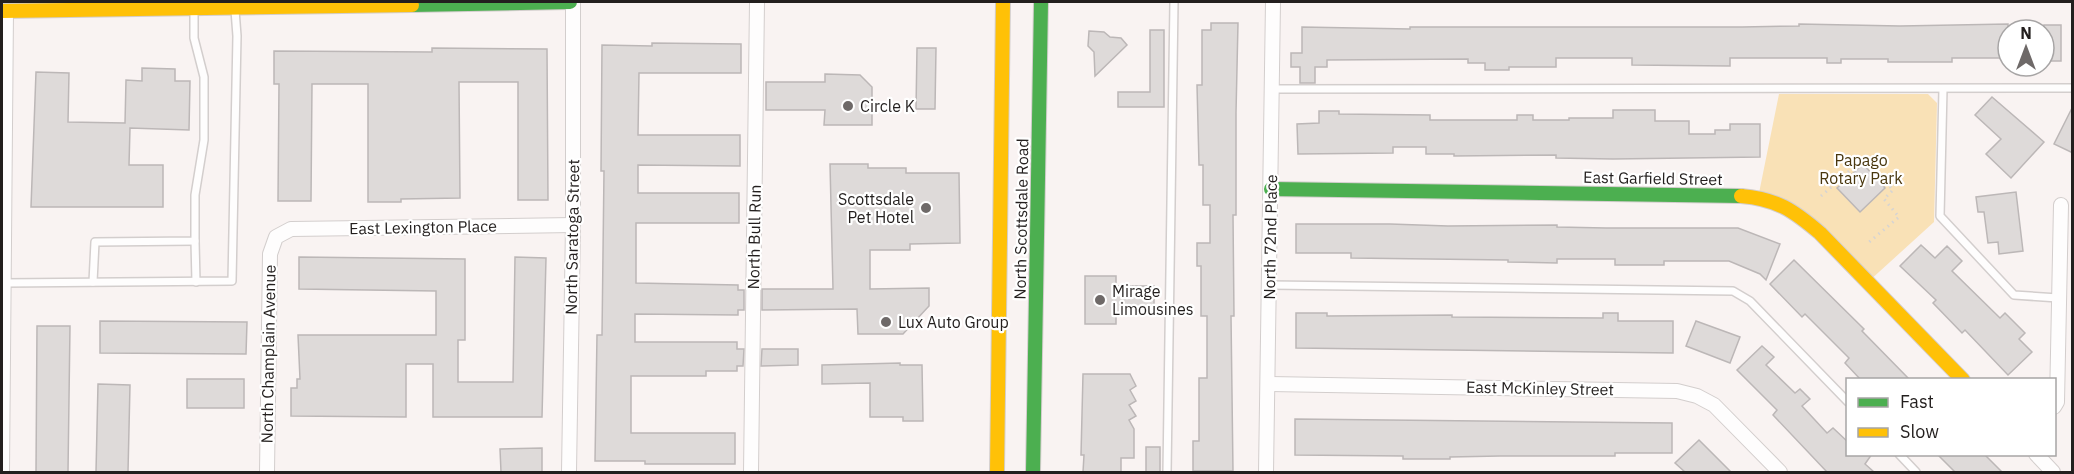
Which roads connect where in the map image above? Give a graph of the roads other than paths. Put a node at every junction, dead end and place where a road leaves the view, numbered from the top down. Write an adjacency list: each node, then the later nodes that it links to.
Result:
1 (572, 2): 7 (street); 17 (street, North Saratoga Street)
2 (758, 2): 36 (street, North Bull Run)
3 (1003, 2): 37 (street, North Scottsdale Road)
4 (1041, 2): 38 (street, North Scottsdale Road)
5 (1174, 2): 39 (lane)
6 (1273, 2): 12 (street, North 72nd Place)
7 (233, 4): 8 (street); 22 (lane)
8 (195, 5): 9 (street); 19 (lane)
9 (4, 8): 13 (street)
10 (1943, 88): 11 (lane); 12 (lane); 24 (lane)
11 (2073, 88)
12 (1272, 89): 14 (street, North 72nd Place)
13 (3, 120): 16 (street)
14 (1270, 189): 23 (street, North 72nd Place); 26 (street, East Garfield Street)
15 (2061, 206): 24 (street)
16 (2, 219): 20 (street)
17 (573, 225): 18 (street, East Lexington Place); 35 (street, North Saratoga Street)
18 (276, 237): 34 (street, North Champlain Avenue)
19 (195, 241): 21 (lane); 22 (lane)
20 (5, 282): 21 (lane); 25 (street)
21 (93, 282): 22 (lane)
22 (196, 282)
23 (1269, 285): 27 (street, North 72nd Place); 28 (lane)
24 (2058, 298): 29 (street)
25 (3, 319): 30 (street)
26 (1961, 378)
27 (1268, 384): 40 (street, North 72nd Place); 41 (street, East McKinley Street)
28 (1846, 400)
29 (2056, 402)
30 (3, 414): 33 (street)
31 (1901, 456): 42 (lane)
32 (2038, 456): 43 (street)
33 (2, 472)
34 (267, 472)
35 (569, 472)
36 (751, 472)
37 (997, 472)
38 (1033, 472)
39 (1167, 472)
40 (1266, 472)
41 (1780, 472)
42 (1916, 472)
43 (2053, 472)

